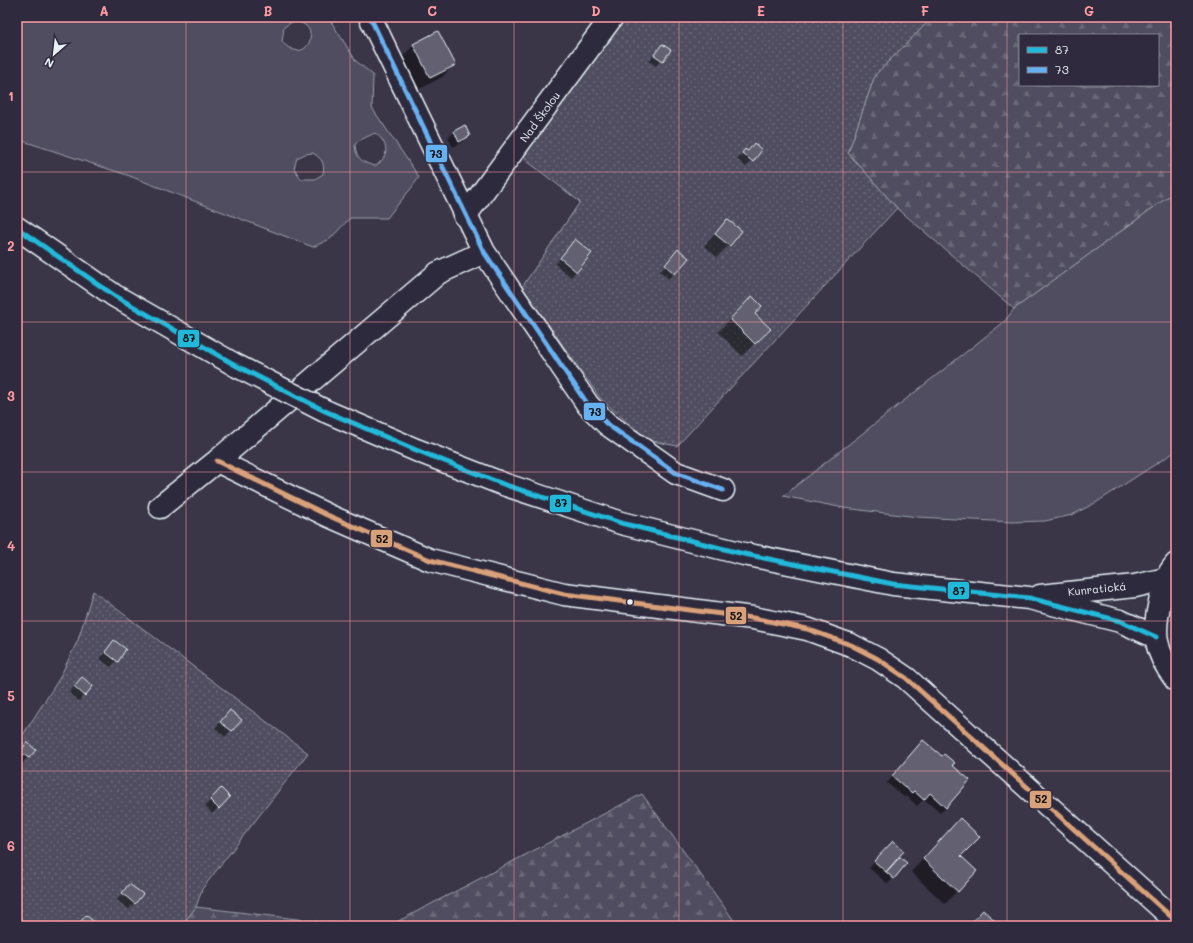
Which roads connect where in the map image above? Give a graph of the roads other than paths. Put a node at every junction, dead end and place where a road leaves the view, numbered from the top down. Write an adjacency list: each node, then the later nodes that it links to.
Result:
1 (370, 17): 3 (street)
2 (612, 17): 3 (street, Nad Školou)
3 (465, 216): 5 (street)
4 (17, 228): 10 (street, Kunratická, bridge)
5 (484, 252): 6 (street); 7 (street)
6 (218, 461): 8 (street); 13 (street)
7 (723, 490)
8 (160, 507)
9 (1171, 571): 10 (street, Kunratická); 11 (street, Kunratická)
10 (1029, 598): 11 (street, Kunratická)
11 (1156, 637): 12 (street, Kunratická)
12 (1176, 680)
13 (1176, 921)

